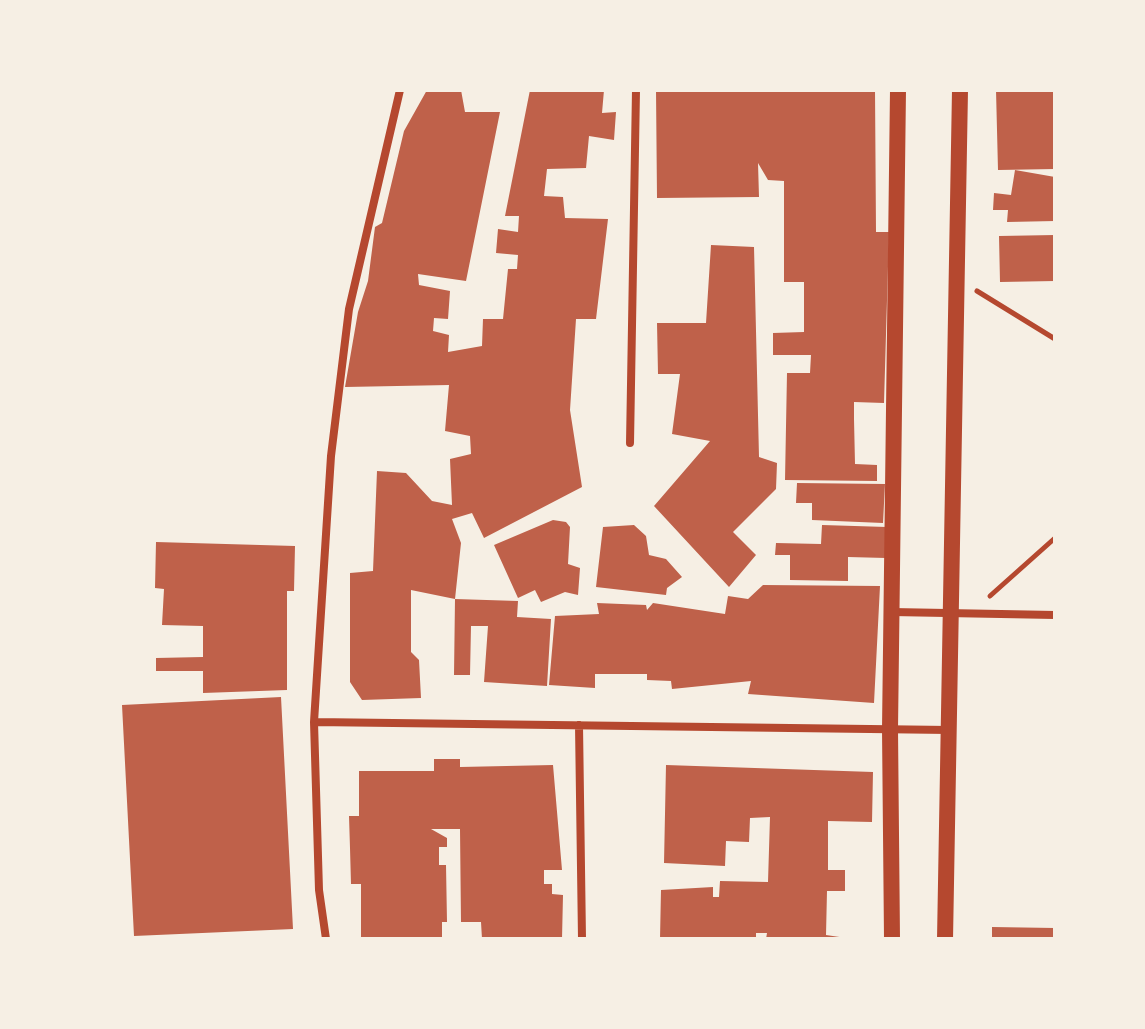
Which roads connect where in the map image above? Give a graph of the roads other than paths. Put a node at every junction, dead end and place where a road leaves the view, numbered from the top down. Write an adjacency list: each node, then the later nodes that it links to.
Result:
1 (400, 90): 9 (street)
2 (636, 90): 5 (street)
3 (898, 90): 6 (main road)
4 (960, 90): 7 (main road)
5 (630, 443)
6 (892, 612): 7 (street); 11 (main road)
7 (952, 615): 8 (street); 12 (main road)
8 (1055, 615)
9 (314, 722): 10 (street); 13 (street)
10 (579, 725): 11 (street); 14 (street)
11 (890, 729): 12 (street); 15 (main road)
12 (950, 730): 16 (main road)
13 (326, 939)
14 (582, 939)
15 (892, 939)
16 (945, 939)

